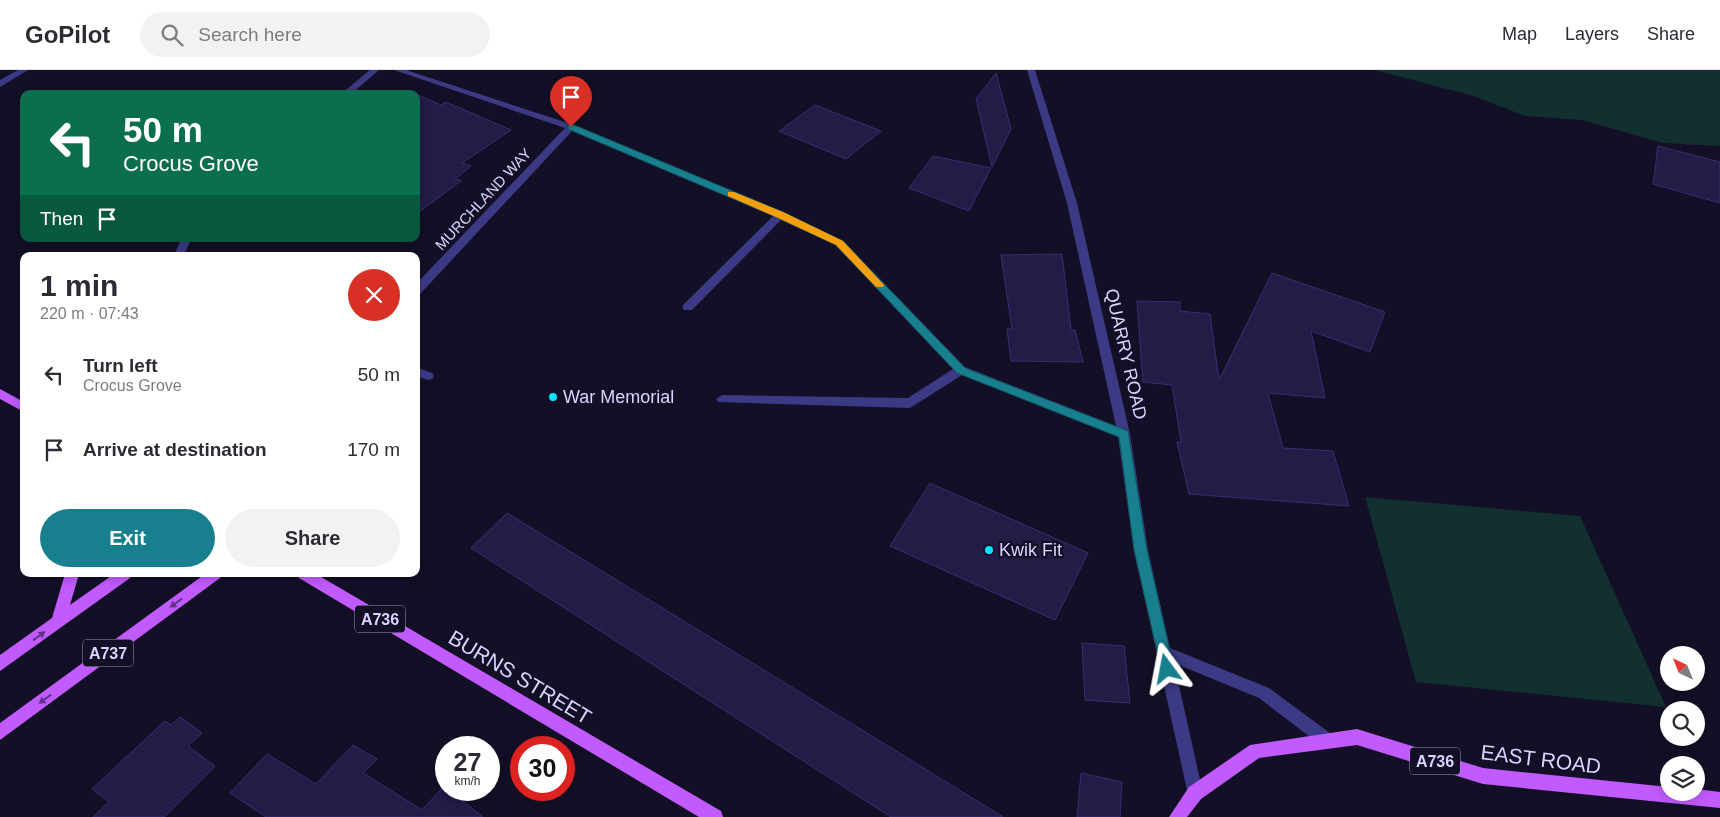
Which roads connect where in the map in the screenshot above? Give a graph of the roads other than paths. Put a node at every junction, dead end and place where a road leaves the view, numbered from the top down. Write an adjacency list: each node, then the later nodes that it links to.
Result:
1 (24, 70): 5 (street)
2 (375, 70): 6 (street)
3 (398, 70): 7 (street)
4 (1030, 70): 17 (street, QUARRY ROAD)
5 (0, 84)
6 (350, 90)
7 (571, 127): 8 (street); 9 (street, MURCHLAND WAY)
8 (780, 214): 10 (street); 11 (street)
9 (420, 287)
10 (688, 306)
11 (961, 370): 15 (street); 17 (street)
12 (420, 373): 13 (street)
13 (428, 376)
14 (0, 393): 16 (main road)
15 (722, 399)
16 (20, 406)
17 (1124, 434): 23 (street, QUARRY ROAD)
18 (71, 577): 22 (main road)
19 (121, 577): 22 (main road)
20 (211, 577): 25 (main road, A737, one-way to 25)
21 (309, 577): 29 (main road, BURNS STREET / A736)
22 (58, 622): 24 (main road, one-way to 22)
23 (1163, 652): 26 (street); 27 (street, QUARRY ROAD)
24 (0, 664)
25 (0, 732)
26 (1328, 741): 27 (main road, EAST ROAD / A736); 28 (main road, EAST ROAD / A736)
27 (1195, 793): 30 (main road, EAST ROAD / A736)
28 (1720, 800)
29 (715, 817)
30 (1177, 817)

